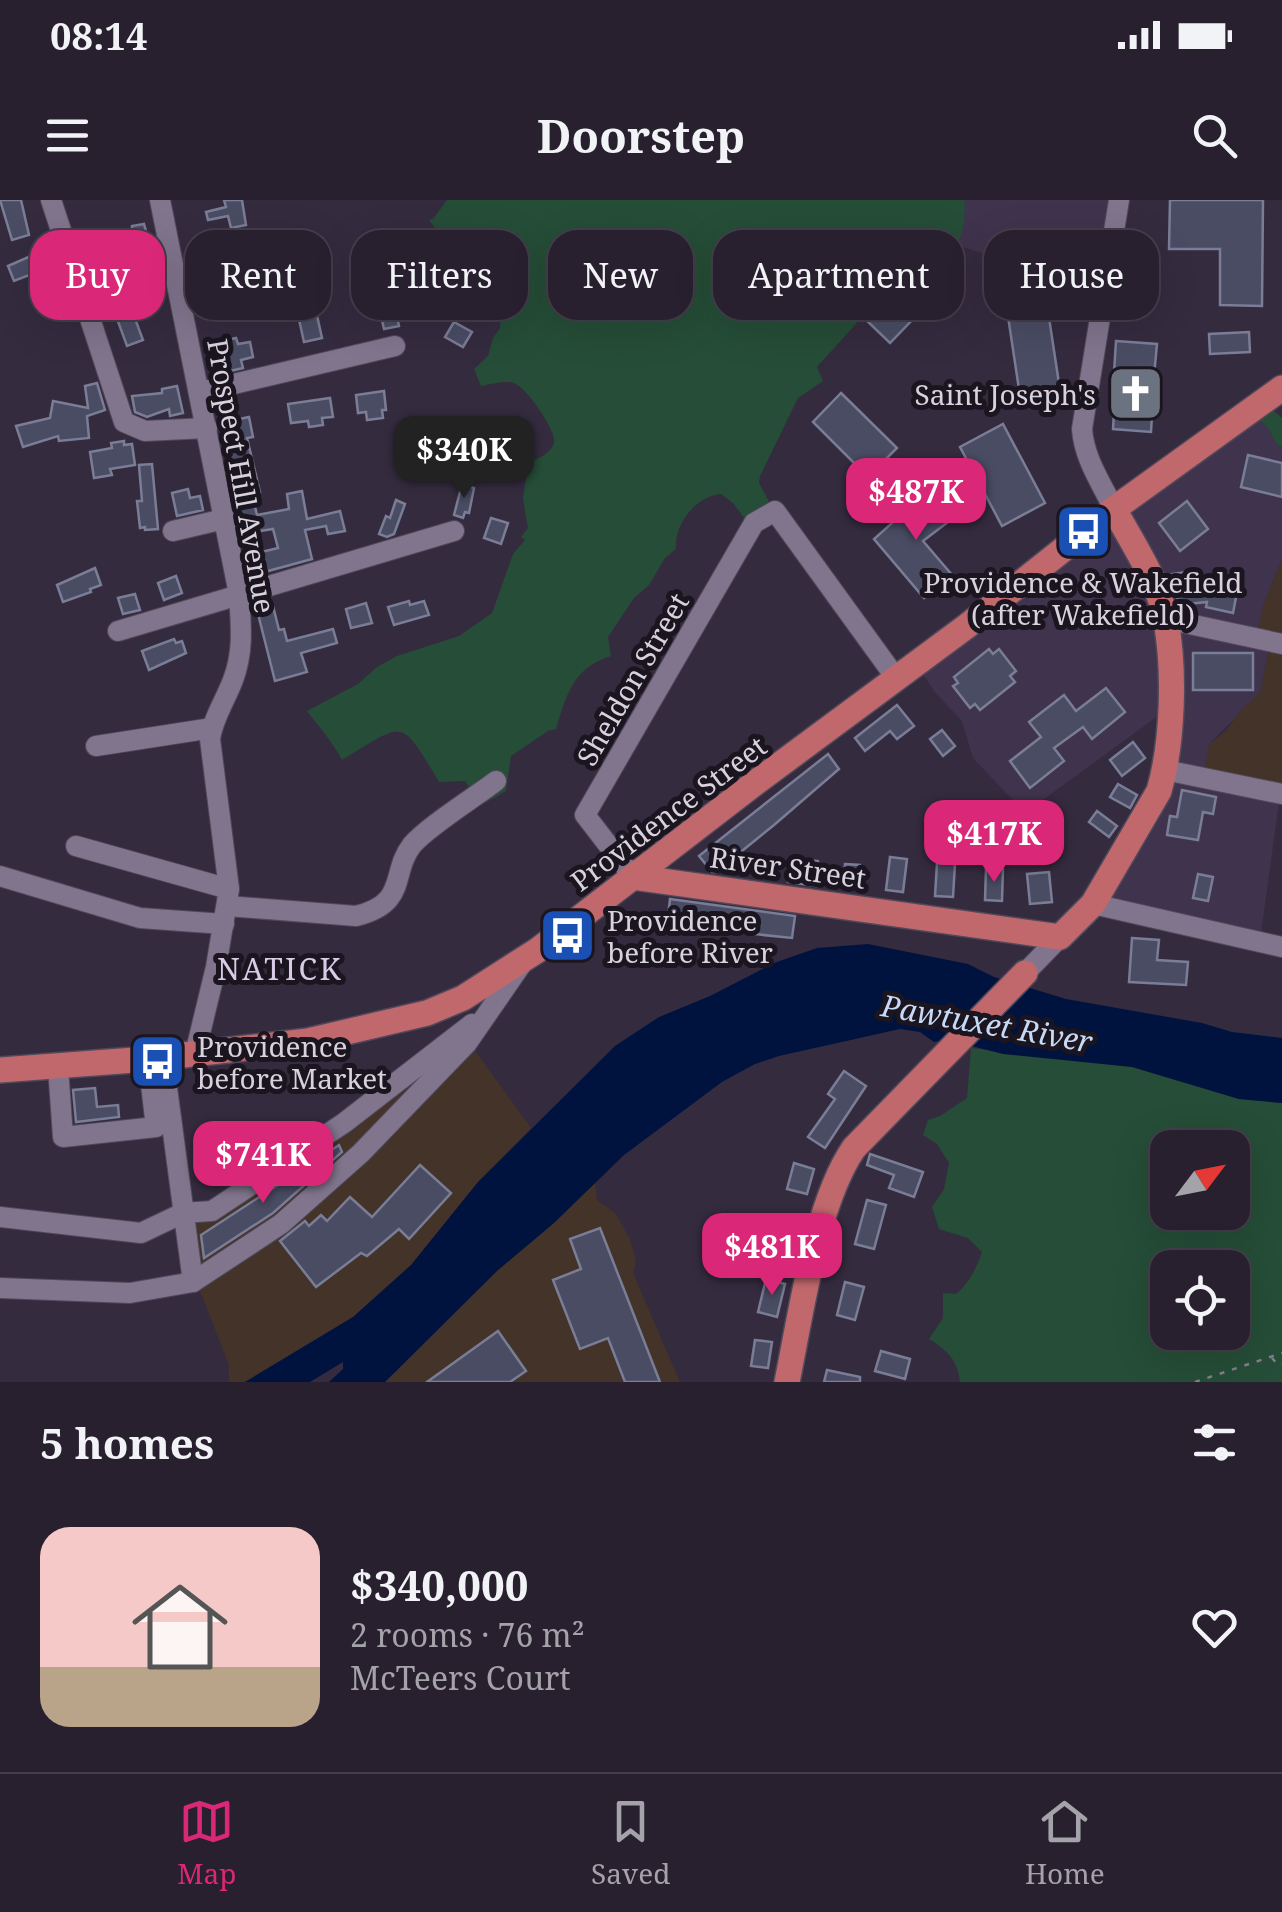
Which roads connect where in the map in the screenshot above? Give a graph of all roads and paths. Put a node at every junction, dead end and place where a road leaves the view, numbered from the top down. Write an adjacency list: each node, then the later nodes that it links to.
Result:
1 (50, 200): 7 (street)
2 (160, 200): 6 (street, Prospect Hill Avenue)
3 (1118, 200): 8 (street)
4 (395, 346): 6 (street)
5 (1282, 388): 8 (main road, Providence Street)
6 (200, 392): 7 (street, Prospect Hill Avenue)
7 (207, 428): 9 (street, Prospect Hill Avenue)
8 (1114, 509): 13 (main road); 16 (main road, Providence Street)
9 (224, 519): 10 (street); 12 (street, Prospect Hill Avenue)
10 (172, 531)
11 (454, 532): 12 (street)
12 (239, 594): 14 (street); 17 (street, Prospect Hill Avenue)
13 (1166, 620): 15 (street); 19 (main road)
14 (118, 631)
15 (1282, 644)
16 (896, 678): 24 (main road, Providence Street); 24 (street, Sheldon Street)
17 (212, 728): 18 (street); 26 (street, Prospect Hill Avenue)
18 (96, 746)
19 (1165, 770): 21 (street); 25 (main road)
20 (496, 781): 26 (street)
21 (1282, 794)
22 (76, 846): 26 (street)
23 (0, 876): 26 (street)
24 (633, 877): 27 (main road, River Street); 29 (main road, Providence Street)
25 (1093, 904): 27 (main road); 28 (street)
26 (227, 906): 32 (street, Prospect Hill Avenue)
27 (1060, 937): 30 (street)
28 (1282, 948)
29 (527, 957): 31 (street); 32 (main road, Providence Street)
30 (1024, 972): 43 (main road)
31 (486, 1015): 36 (street); 38 (street)
32 (195, 1054): 33 (main road, Providence Street)
33 (156, 1058): 34 (main road, Providence Street); 34 (street); 36 (street)
34 (58, 1067): 35 (main road, Providence Street)
35 (0, 1070)
36 (184, 1214): 37 (street); 38 (street)
37 (0, 1217)
38 (192, 1282): 39 (street)
39 (0, 1288)
40 (1282, 1352): 41 (path)
41 (1270, 1356): 42 (path); 44 (path)
42 (1282, 1364)
43 (788, 1382)
44 (1195, 1382)

